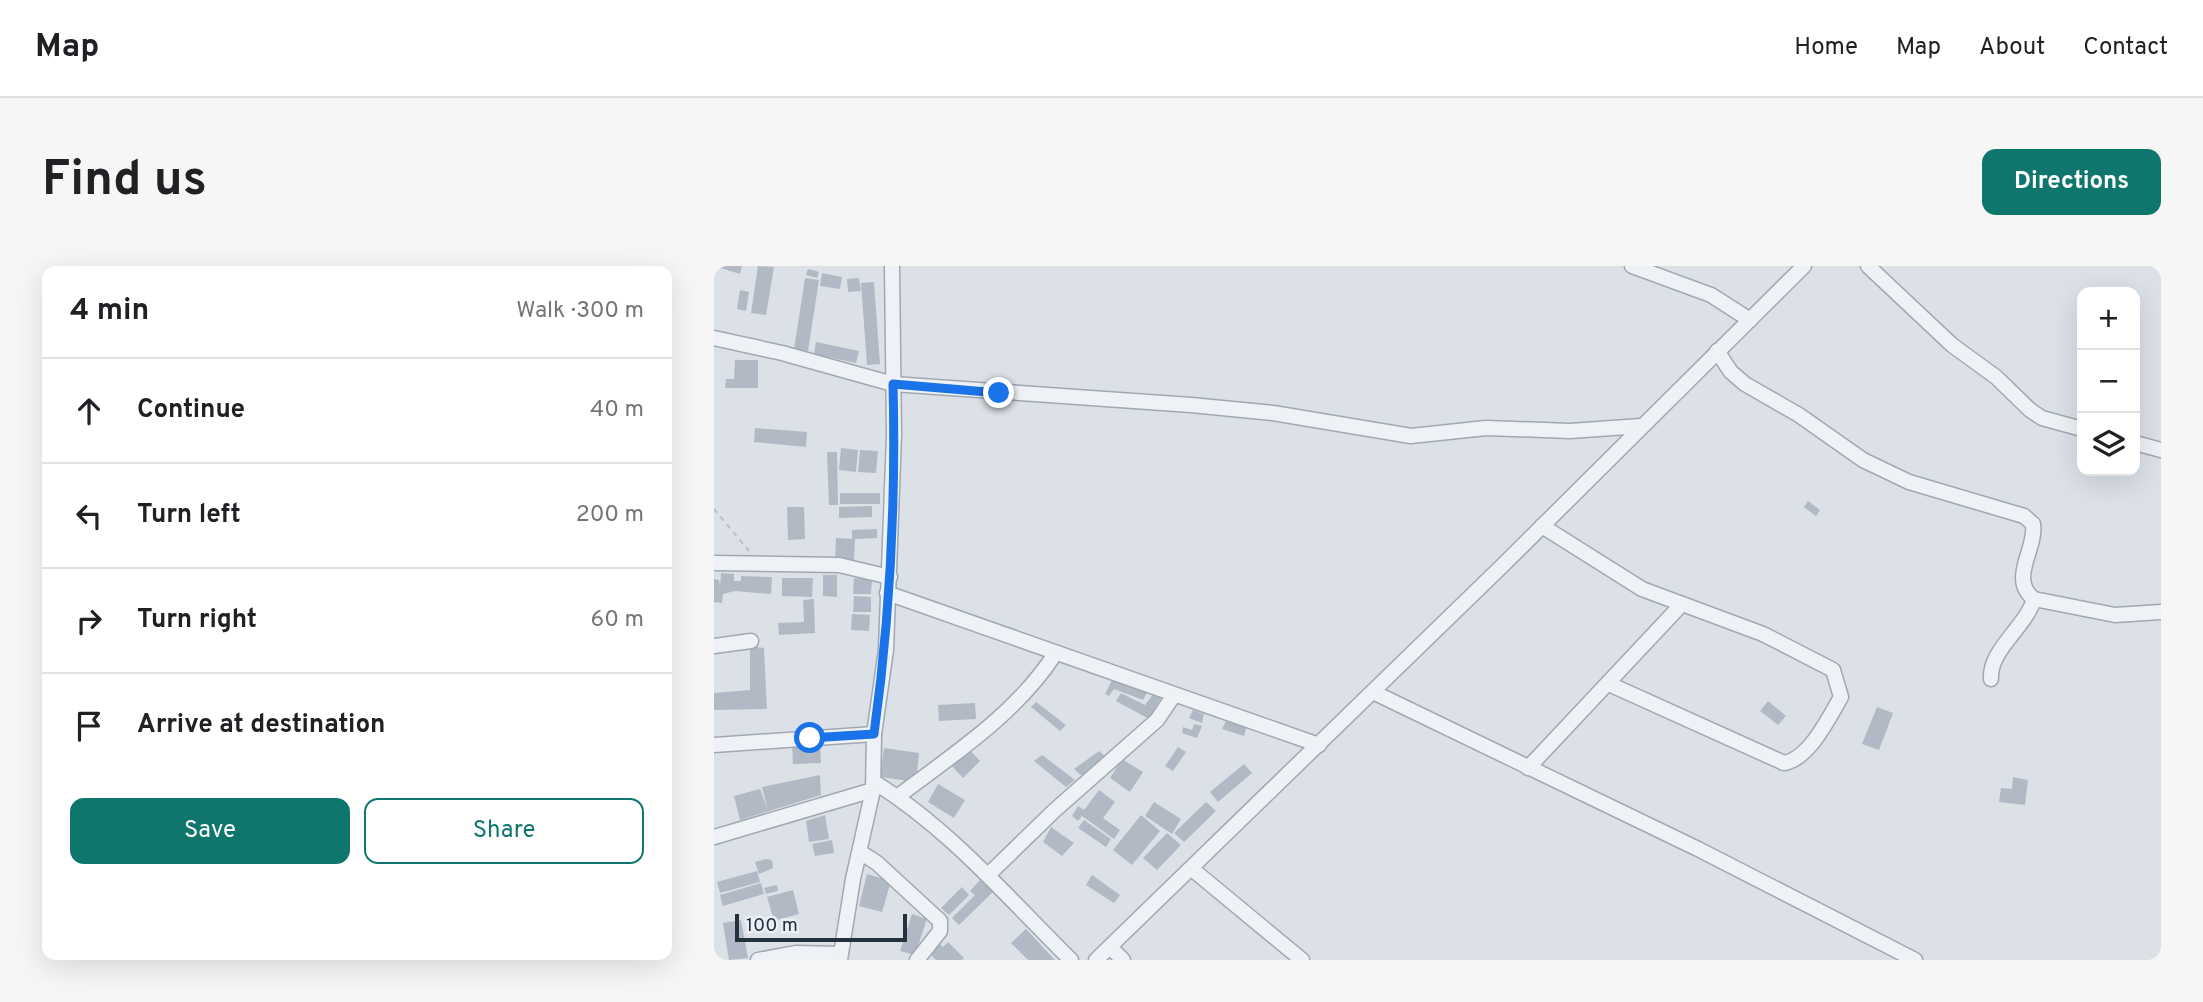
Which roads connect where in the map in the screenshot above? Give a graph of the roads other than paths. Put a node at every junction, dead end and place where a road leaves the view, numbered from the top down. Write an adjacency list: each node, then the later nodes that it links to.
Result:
1 (892, 266): 8 (street)
2 (1632, 266): 5 (street)
3 (1804, 266): 5 (street)
4 (1868, 266): 10 (street)
5 (1750, 320): 7 (street)
6 (714, 338): 8 (street)
7 (1717, 352): 9 (street); 17 (street)
8 (893, 384): 9 (street); 15 (street)
9 (1641, 426): 13 (street)
10 (2077, 428)
11 (2140, 444): 12 (street)
12 (2161, 450)
13 (1542, 526): 18 (street); 25 (street)
14 (714, 563): 15 (street)
15 (890, 577): 16 (street)
16 (887, 593): 22 (street); 27 (street)
17 (2034, 599): 19 (street); 23 (street)
18 (1682, 604): 24 (street); 24 (street)
19 (2161, 612)
20 (751, 641): 21 (street)
21 (714, 646)
22 (1055, 654): 26 (street); 32 (street)
23 (1990, 679)
24 (1609, 684): 30 (street)
25 (1373, 692): 29 (street); 30 (street)
26 (1174, 695): 29 (street); 36 (street)
27 (874, 734): 28 (street); 31 (street)
28 (714, 745)
29 (1319, 745): 35 (street)
30 (1528, 768): 45 (street)
31 (874, 786): 32 (street); 33 (street); 34 (street)
32 (897, 797): 36 (street)
33 (714, 837)
34 (860, 852): 38 (street); 40 (street)
35 (1192, 869): 37 (street); 44 (street)
36 (988, 875): 41 (street)
37 (1111, 948): 42 (street); 43 (street)
38 (840, 957): 39 (street)
39 (758, 960)
40 (916, 960)
41 (1071, 960)
42 (1096, 960)
43 (1123, 960)
44 (1303, 960)
45 (1915, 960)

